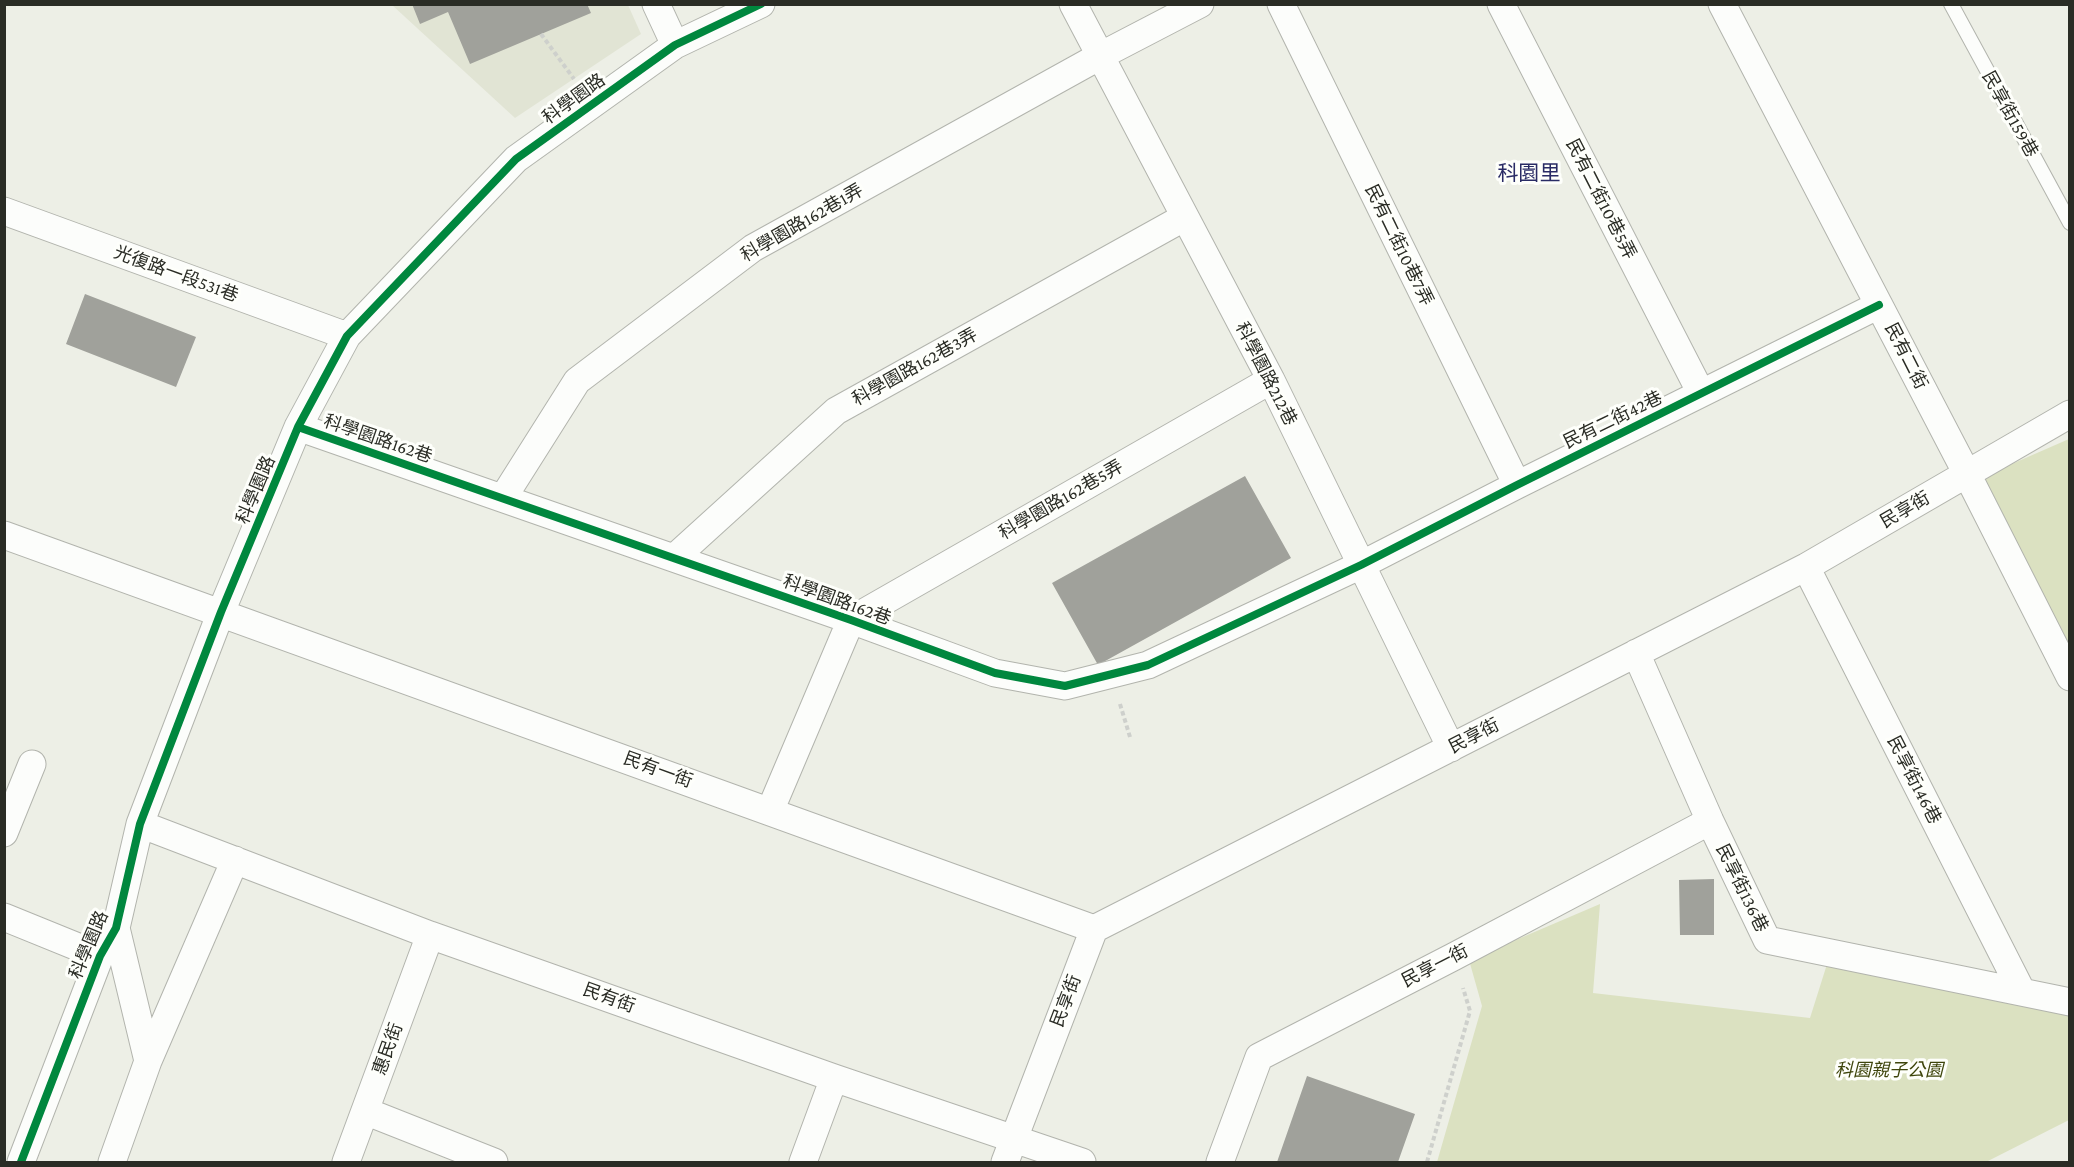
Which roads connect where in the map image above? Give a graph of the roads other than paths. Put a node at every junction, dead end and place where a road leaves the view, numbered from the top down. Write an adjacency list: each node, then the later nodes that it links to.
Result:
1 (656, 4): 9 (street)
2 (761, 4): 9 (street, 科學園路)
3 (1073, 4): 10 (street, 科學園路212巷)
4 (1200, 4): 10 (street, 科學園路162巷1弄)
5 (1281, 4): 21 (street, 民有二街10巷7弄)
6 (1501, 4): 17 (street, 民有二街10巷5弄)
7 (1722, 4): 14 (street, 民有二街)
8 (1951, 4): 13 (lane, 民享街159巷)
9 (675, 45): 15 (street, 科學園路)
10 (1100, 56): 12 (street, 科學園路212巷); 22 (street, 科學園路162巷1弄)
11 (4, 211): 15 (street, 光復路一段531巷)
12 (1185, 217): 16 (street, 科學園路212巷); 24 (street, 科學園路162巷3弄)
13 (2070, 223)
14 (1879, 304): 17 (street, 民有二街42巷); 20 (street, 民有二街)
15 (347, 336): 19 (street, 科學園路)
16 (1271, 380): 25 (street, 科學園路212巷); 28 (street, 科學園路162巷5弄)
17 (1701, 393): 21 (street, 民有二街42巷)
18 (2070, 414): 20 (street, 民享街)
19 (298, 427): 22 (street, 科學園路162巷); 27 (street, 科學園路)
20 (1967, 474): 26 (street, 民享街); 30 (street, 民有二街)
21 (1517, 485): 25 (street, 民有二街42巷)
22 (503, 498): 24 (street, 科學園路162巷)
23 (4, 535): 27 (street)
24 (674, 558): 28 (street, 科學園路162巷)
25 (1361, 565): 28 (street, 科學園路162巷); 31 (street, 科學園路212巷)
26 (1806, 567): 29 (street, 民享街); 43 (street, 民享街146巷)
27 (221, 612): 33 (street, 民有一街); 35 (street, 科學園路)
28 (851, 620): 33 (street)
29 (1636, 653): 31 (street, 民享街); 34 (street, 民享街136巷)
30 (2070, 677)
31 (1451, 748): 40 (street, 民享街)
32 (32, 764): 36 (street)
33 (770, 811): 40 (street, 民有一街)
34 (1710, 821): 43 (street, 民享街136巷); 55 (street, 民享一街)
35 (140, 824): 37 (street, 民有街); 39 (street, 科學園路)
36 (4, 833)
37 (235, 860): 41 (street, 民有街); 45 (street)
38 (4, 917): 42 (street)
39 (116, 928): 42 (street, 科學園路); 45 (street, 科學園路)
40 (1094, 929): 48 (street, 民享街)
41 (430, 934): 46 (street, 民有街); 47 (street, 惠民街)
42 (100, 956): 49 (street, 科學園路)
43 (2022, 992): 44 (street, 民享街136巷)
44 (2070, 1002)
45 (148, 1061): 50 (street)
46 (834, 1078): 48 (street, 民有街); 53 (street)
47 (365, 1111): 51 (street, 惠民街); 52 (street)
48 (1009, 1150): 54 (street, 民有街)
49 (21, 1162)
50 (112, 1162)
51 (346, 1162)
52 (494, 1162)
53 (803, 1162)
54 (1082, 1162)
55 (1220, 1162)

